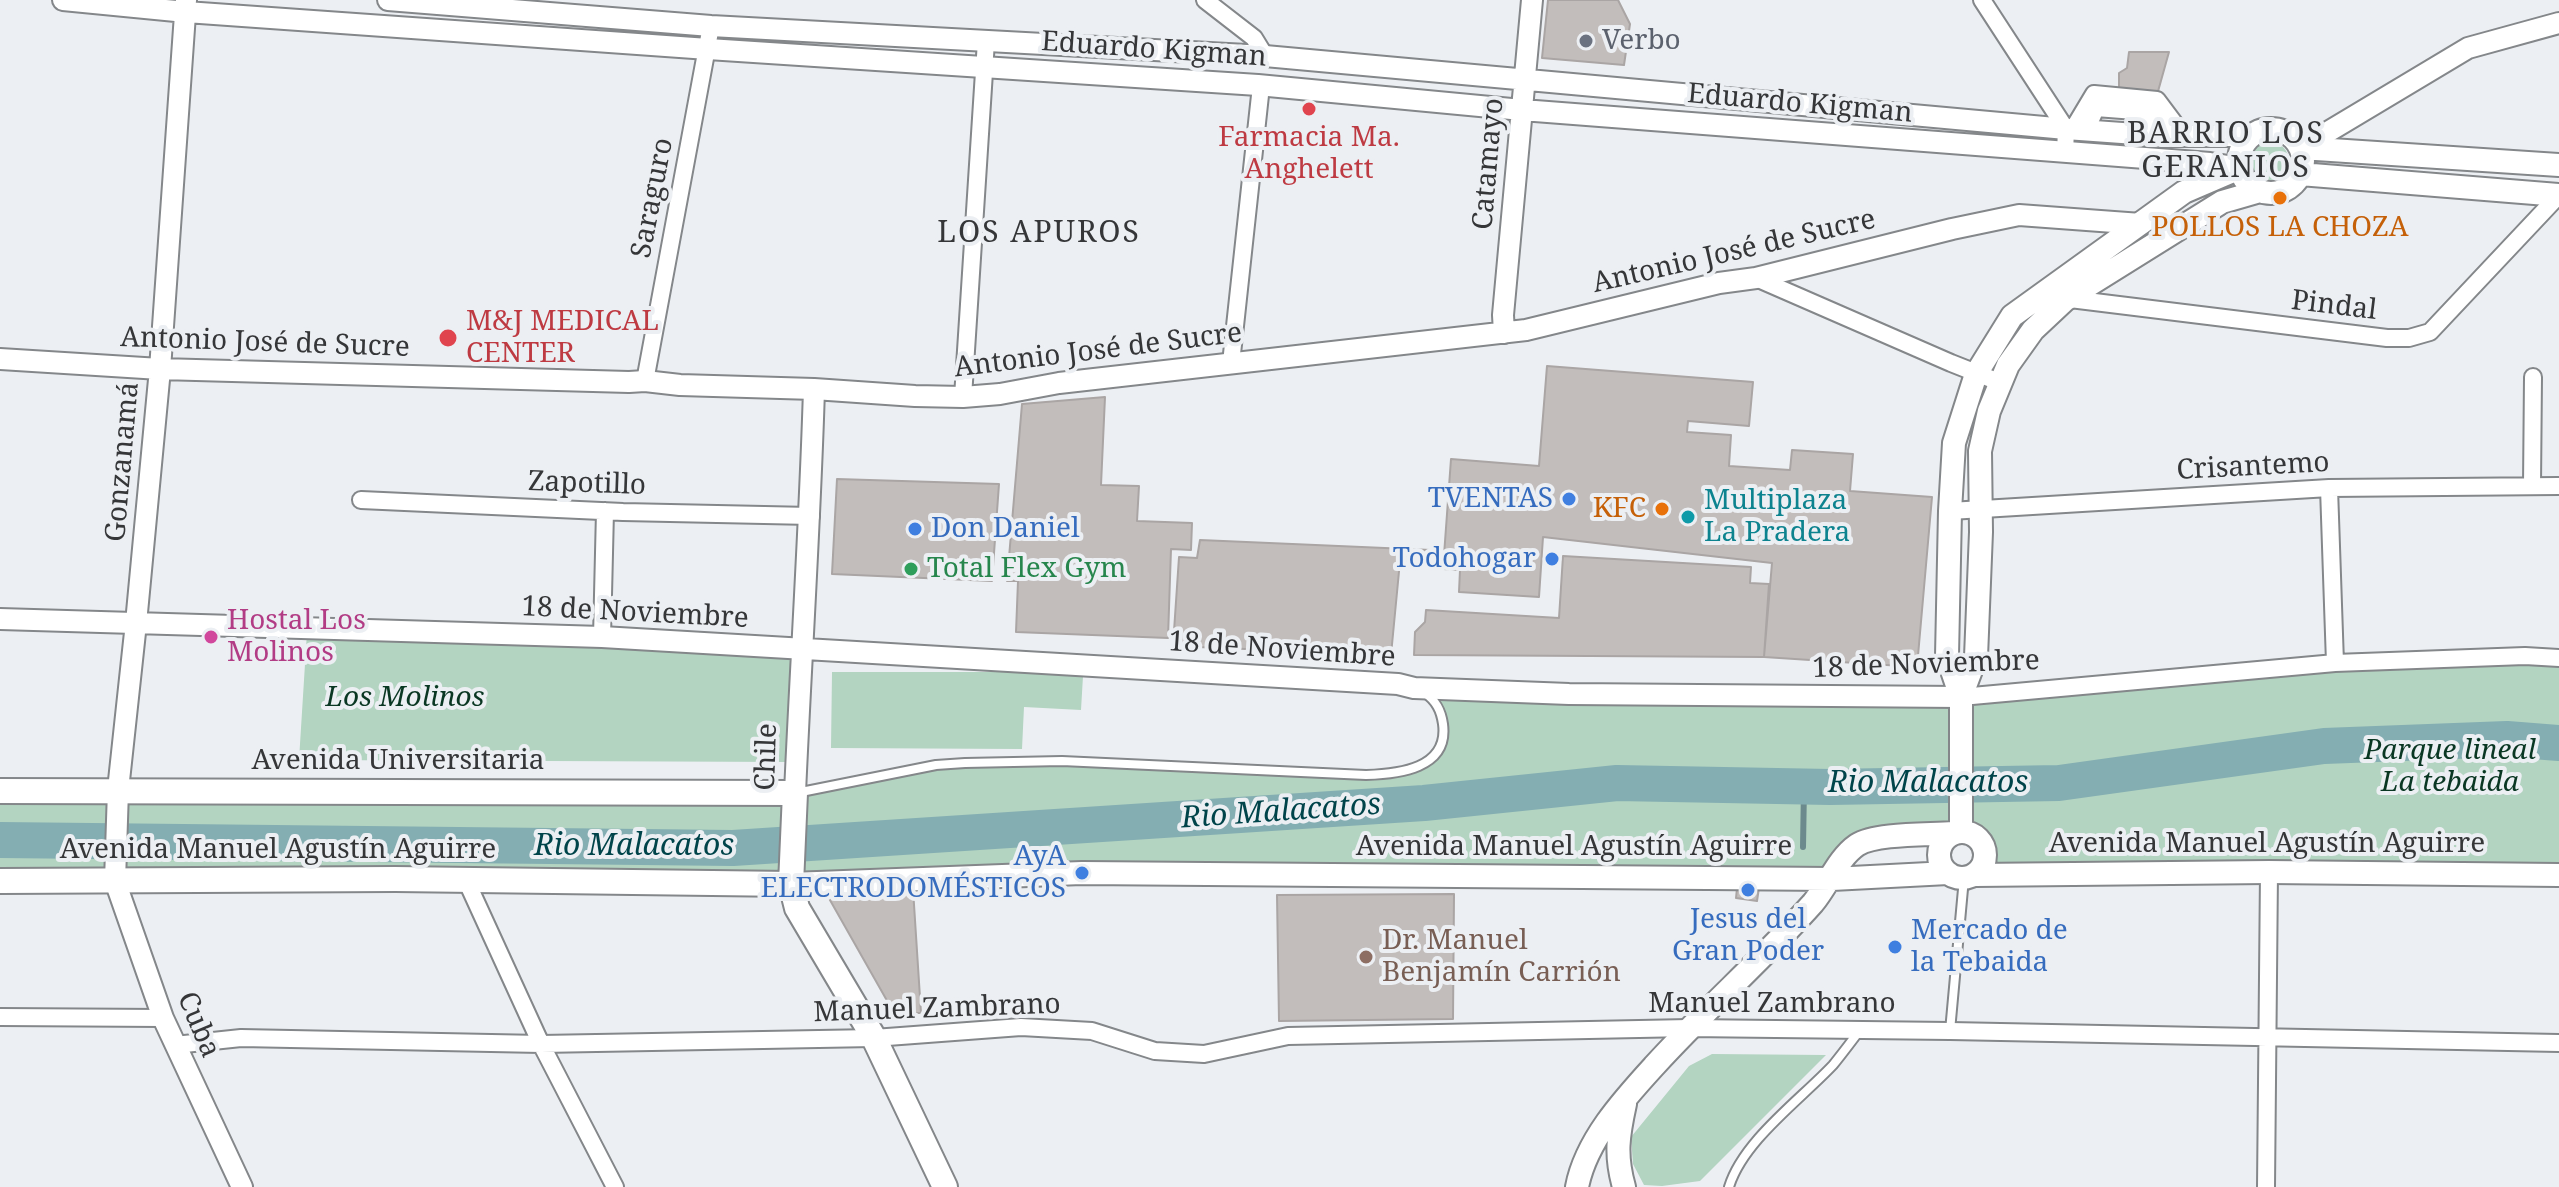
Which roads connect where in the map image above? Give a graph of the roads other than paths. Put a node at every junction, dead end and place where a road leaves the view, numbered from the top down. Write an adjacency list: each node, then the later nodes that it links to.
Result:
1 (63, 0): 6 (street, Eduardo Kigman)
2 (388, 0): 8 (street, Eduardo Kigman)
3 (1205, 0): 11 (street)
4 (1532, 0): 13 (street, Catamayo)
5 (1982, 0): 16 (street)
6 (186, 6): 10 (street, Eduardo Kigman); 34 (street, Gonzanamá)
7 (2559, 23): 19 (street)
8 (711, 26): 9 (street, Eduardo Kigman); 10 (street, Saraguro)
9 (986, 41): 11 (street, Eduardo Kigman); 12 (street)
10 (708, 49): 12 (street, Eduardo Kigman); 37 (street, Saraguro)
11 (1265, 56): 13 (street, Eduardo Kigman); 14 (street)
12 (983, 66): 14 (street, Eduardo Kigman); 40 (street)
13 (1525, 79): 15 (street, Catamayo); 16 (street, Eduardo Kigman)
14 (1261, 86): 15 (street, Eduardo Kigman); 33 (street)
15 (1522, 110): 20 (street, Eduardo Kigman); 31 (street, Catamayo)
16 (2075, 129): 17 (street, Eduardo Kigman); 17 (street); 20 (street)
17 (2174, 136): 18 (street, Eduardo Kigman)
18 (2251, 136): 19 (main road); 23 (main road)
19 (2301, 148): 21 (main road); 24 (main road)
20 (2065, 153): 23 (street, Eduardo Kigman)
21 (2499, 160): 22 (main road); 25 (main road)
22 (2559, 165)
23 (2240, 168): 26 (main road); 28 (main road)
24 (2300, 174): 25 (main road); 26 (main road)
25 (2495, 189): 27 (main road)
26 (2260, 191): 30 (main road)
27 (2559, 195): 30 (street, Pindal)
28 (2141, 224): 29 (street, Antonio José de Sucre); 30 (main road)
29 (1756, 278): 31 (street, Antonio José de Sucre); 35 (street)
30 (2056, 295): 35 (main road); 38 (main road)
31 (1504, 333): 33 (street, Antonio José de Sucre)
32 (0, 359): 34 (street, Antonio José de Sucre)
33 (1231, 363): 40 (street, Antonio José de Sucre)
34 (160, 369): 37 (street, Antonio José de Sucre); 50 (street, Gonzanamá)
35 (1976, 374): 38 (street); 47 (main road)
36 (2533, 377): 41 (street)
37 (645, 381): 39 (street, Antonio José de Sucre)
38 (1999, 382): 45 (main road)
39 (814, 389): 40 (street, Antonio José de Sucre); 48 (street, Chile)
40 (963, 397)
41 (2532, 485): 42 (street, Crisantemo); 43 (street, Crisantemo)
42 (2559, 486)
43 (2329, 488): 45 (street, Crisantemo); 54 (street)
44 (361, 500): 46 (street, Zapotillo)
45 (1981, 510): 47 (street, Crisantemo); 56 (main road)
46 (605, 511): 48 (street, Zapotillo); 51 (street)
47 (1950, 511): 56 (main road)
48 (811, 516): 52 (street, Chile)
49 (0, 619): 50 (street, 18 de Noviembre)
50 (136, 623): 51 (street, 18 de Noviembre); 57 (street, Gonzanamá)
51 (602, 637): 52 (street, 18 de Noviembre)
52 (801, 651): 55 (street, 18 de Noviembre); 59 (street, Chile)
53 (2559, 658): 54 (street, 18 de Noviembre)
54 (2335, 663): 56 (street, 18 de Noviembre)
55 (1414, 688): 56 (street, 18 de Noviembre); 59 (lane)
56 (1961, 706): 60 (main road)
57 (118, 790): 58 (main road, Avenida Universitaria); 59 (main road, Avenida Universitaria); 61 (street, Gonzanamá)
58 (0, 791)
59 (795, 798): 65 (main road, Chile)
60 (1958, 829): 63 (main road); 63 (main road); 66 (main road)
61 (115, 870): 67 (main road, Avenida Manuel Agustín Aguirre); 68 (main road, Avenida Manuel Agustín Aguirre); 70 (street, Cuba)
62 (2269, 872): 63 (main road, Avenida Manuel Agustín Aguirre); 64 (main road, Avenida Manuel Agustín Aguirre); 74 (street)
63 (1962, 875): 66 (main road, Avenida Manuel Agustín Aguirre); 73 (lane)
64 (2559, 875)
65 (791, 878): 66 (main road, Avenida Manuel Agustín Aguirre); 67 (main road, Avenida Manuel Agustín Aguirre); 75 (main road, Chile)
66 (1832, 879): 71 (main road)
67 (466, 880): 77 (street)
68 (0, 881)
69 (0, 1017): 70 (street)
70 (163, 1018): 78 (street, Cuba)
71 (1689, 1028): 72 (street, Manuel Zambrano); 75 (street, Manuel Zambrano); 79 (main road)
72 (1860, 1030): 73 (street, Manuel Zambrano); 85 (lane)
73 (1950, 1031): 74 (street, Manuel Zambrano)
74 (2267, 1037): 76 (street, Manuel Zambrano); 86 (street)
75 (874, 1038): 77 (street, Manuel Zambrano); 82 (main road, Chile)
76 (2559, 1043)
77 (541, 1044): 78 (street, Manuel Zambrano); 81 (street)
78 (175, 1045): 80 (street, Cuba)
79 (1627, 1095): 83 (main road); 84 (main road)
80 (242, 1187)
81 (615, 1187)
82 (945, 1187)
83 (1577, 1187)
84 (1624, 1187)
85 (1729, 1187)
86 (2266, 1187)

